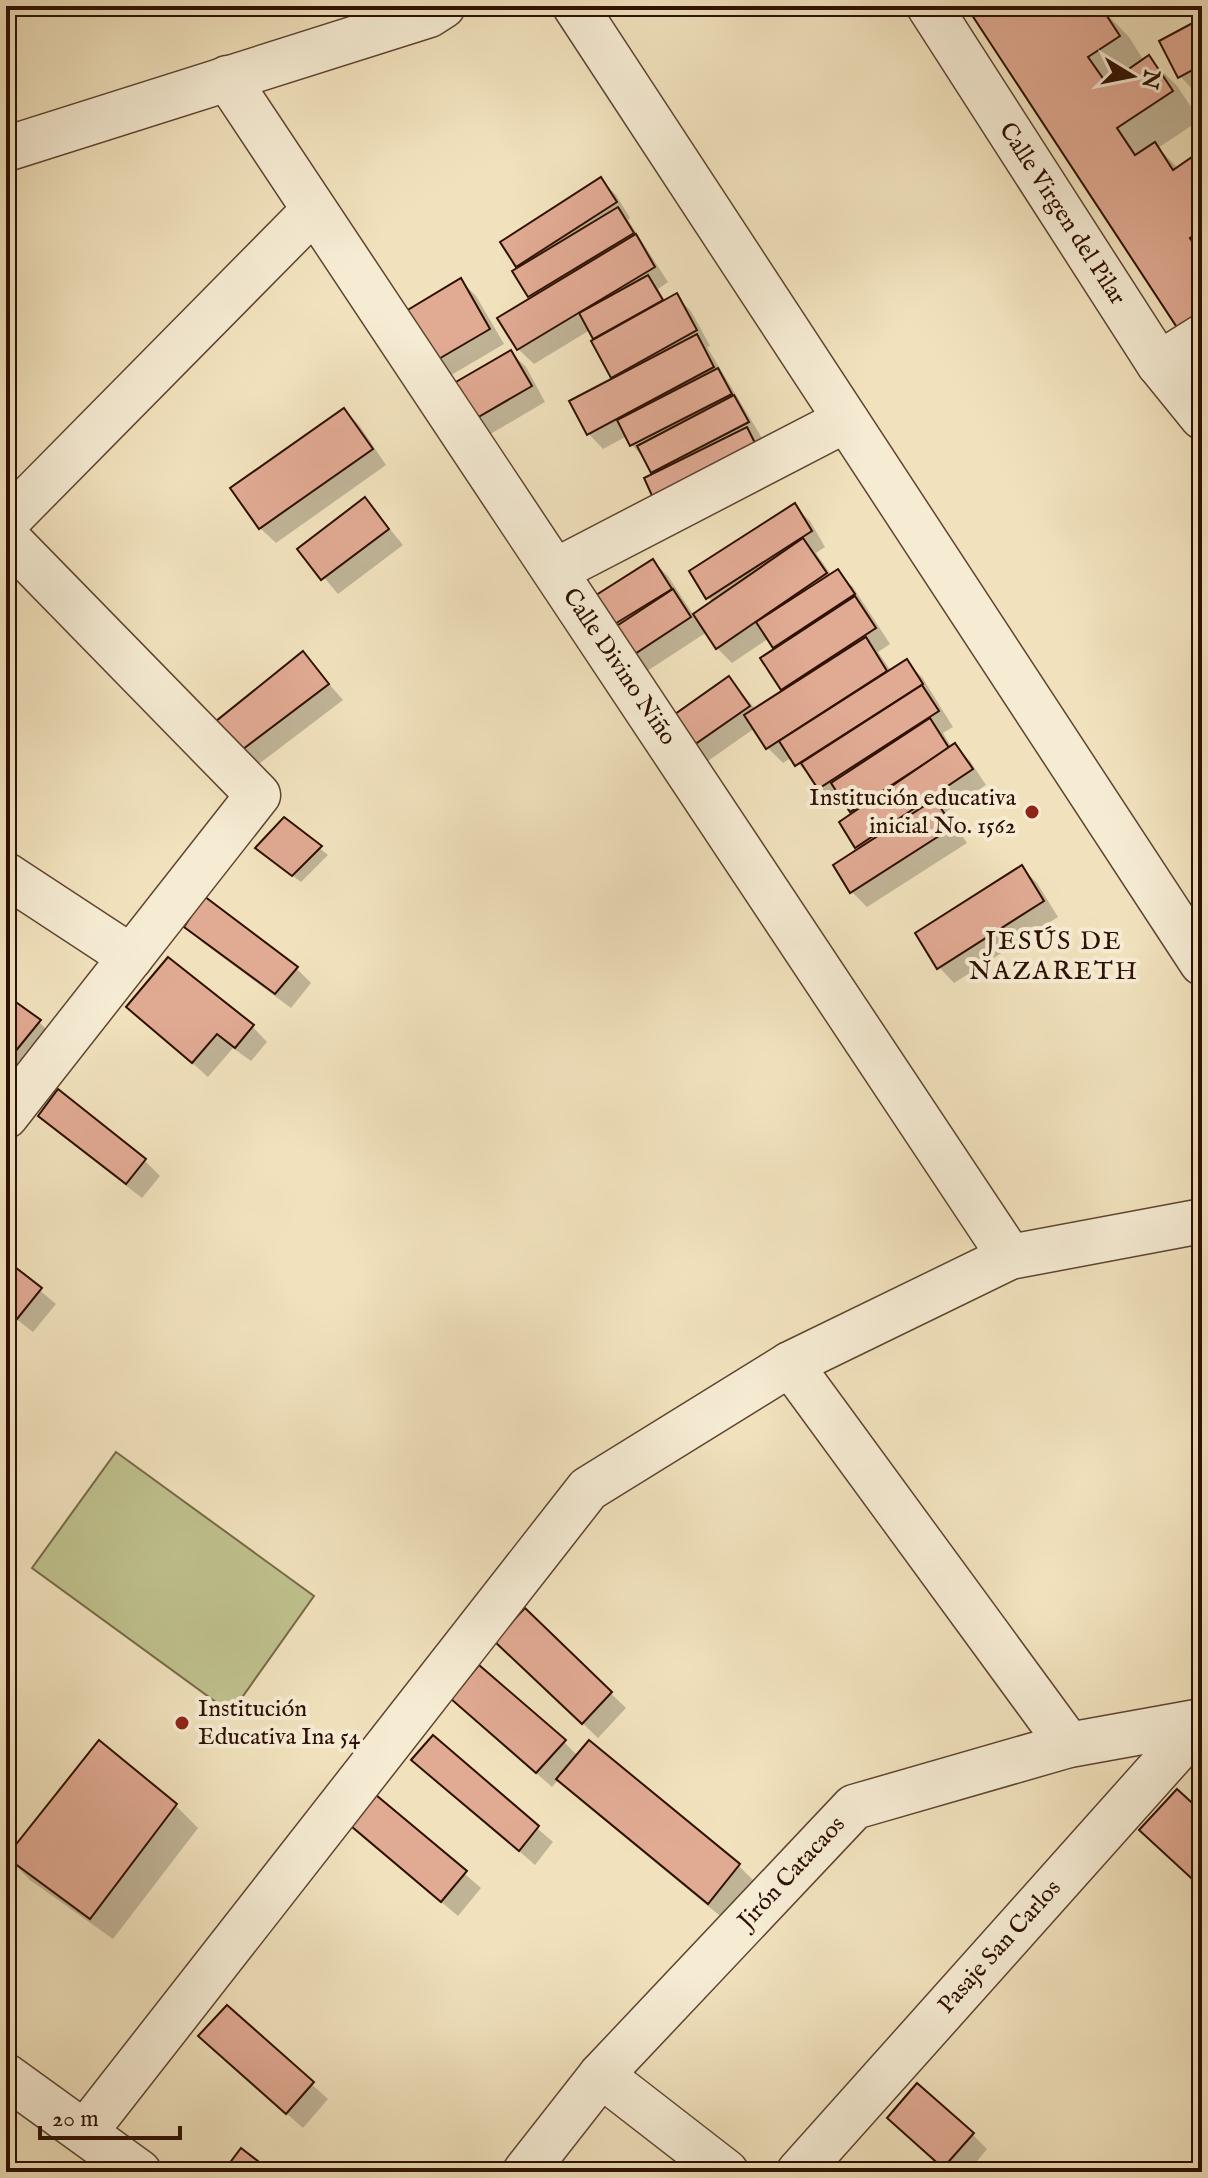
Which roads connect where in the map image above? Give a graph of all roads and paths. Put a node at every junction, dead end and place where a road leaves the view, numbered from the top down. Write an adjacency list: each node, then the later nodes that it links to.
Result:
1 (443, 6): 4 (street)
2 (575, 6): 10 (street)
3 (929, 6): 8 (street, Calle Virgen del Pilar)
4 (227, 78): 5 (street); 6 (street, Calle Divino Niño)
5 (6, 149)
6 (314, 210): 11 (street); 13 (street, Calle Divino Niño)
7 (1202, 337): 8 (street)
8 (1159, 364): 9 (street, Calle Virgen del Pilar)
9 (1202, 417)
10 (846, 420): 13 (street); 16 (street)
11 (6, 522)
12 (6, 537): 15 (street)
13 (555, 571): 19 (street, Calle Divino Niño)
14 (6, 875): 15 (street)
15 (131, 957): 17 (street)
16 (1202, 963)
17 (6, 1116)
18 (1202, 1221): 19 (street)
19 (1010, 1257): 20 (street)
20 (790, 1364): 22 (street); 25 (street)
21 (1202, 1721): 22 (street, Jirón Catacaos); 29 (street, Pasaje San Carlos)
22 (1069, 1745): 23 (street, Jirón Catacaos)
23 (601, 2075): 27 (street, Jirón Catacaos); 28 (street)
24 (6, 2076): 25 (street)
25 (85, 2132): 26 (street)
26 (139, 2172)
27 (525, 2172)
28 (726, 2172)
29 (799, 2172)

